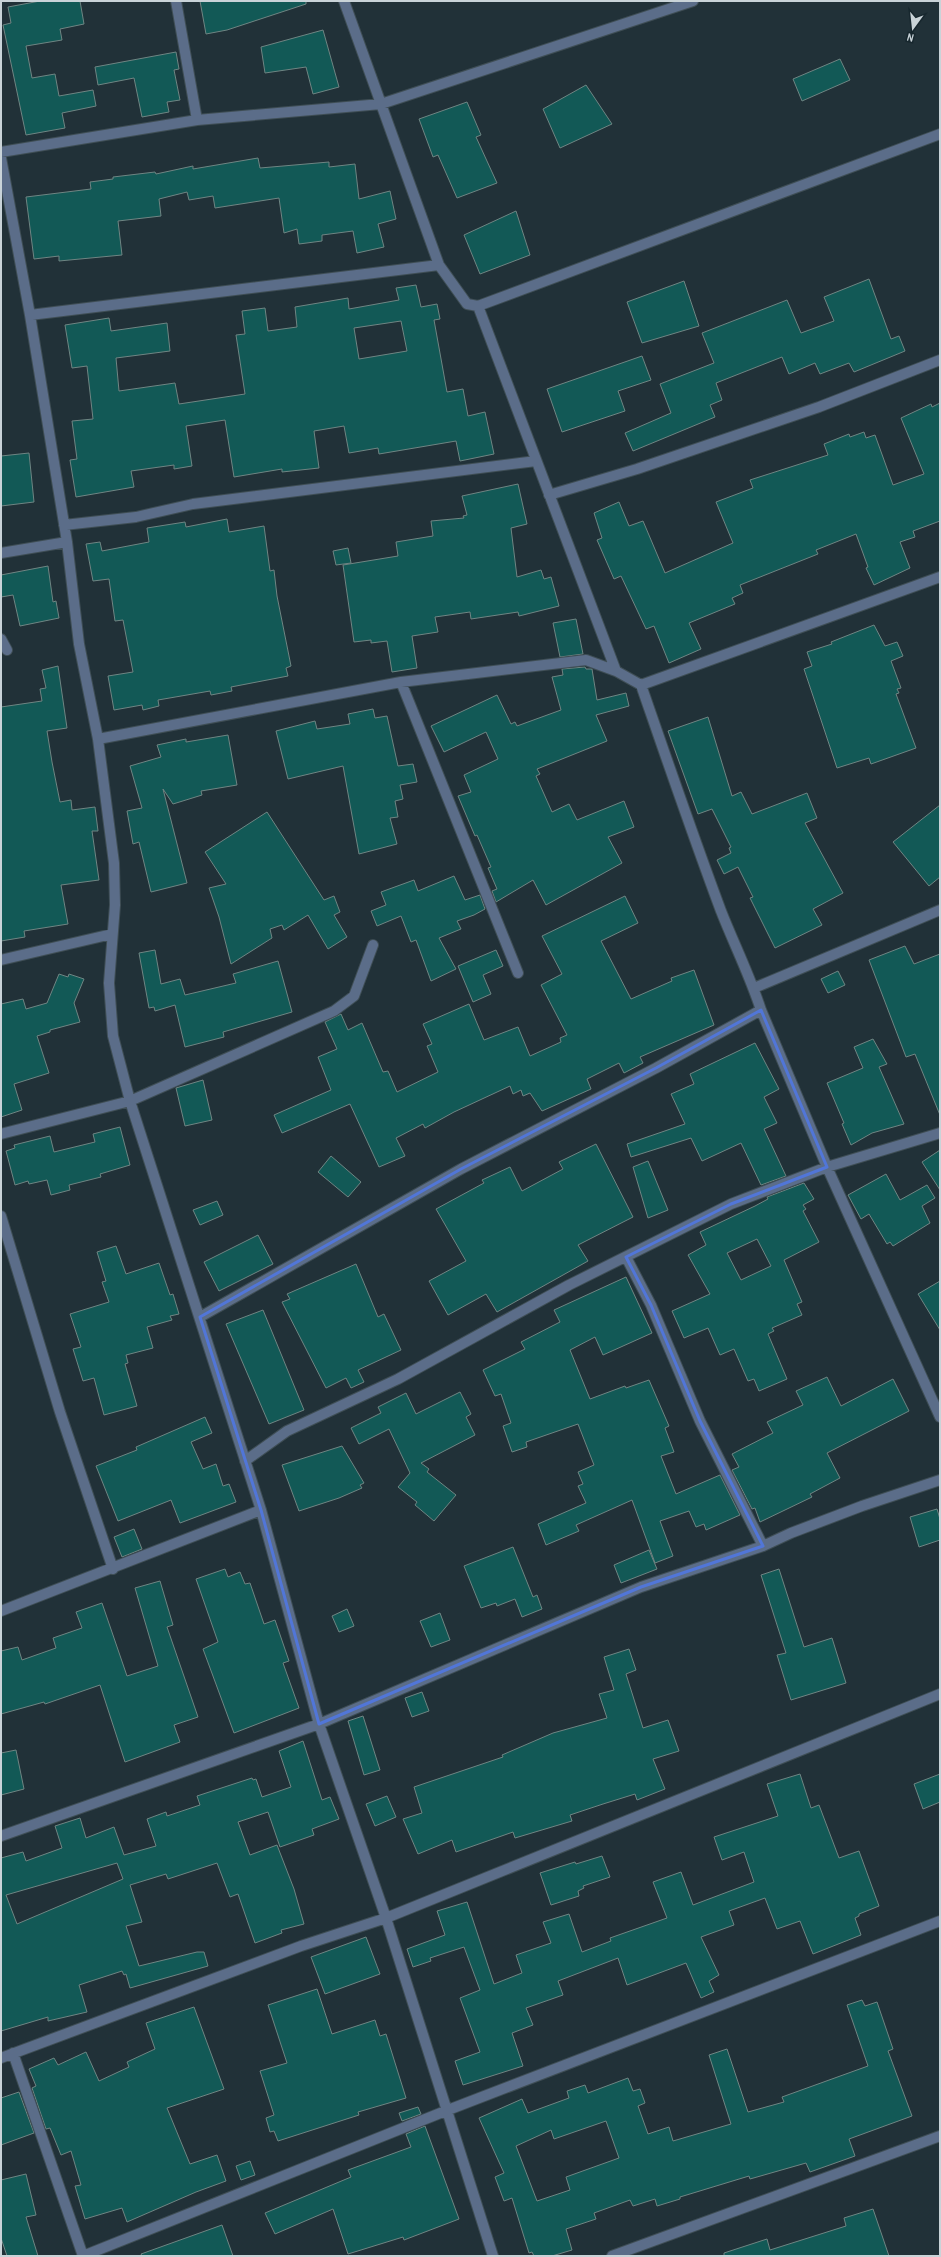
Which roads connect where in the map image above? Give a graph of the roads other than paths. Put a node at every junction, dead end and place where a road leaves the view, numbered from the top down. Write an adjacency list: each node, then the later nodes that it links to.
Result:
1 (176, 1): 5 (street)
2 (344, 1): 4 (street)
3 (693, 1): 4 (street)
4 (381, 104): 5 (street); 9 (street)
5 (197, 120): 7 (street)
6 (940, 134): 10 (street)
7 (1, 152)
8 (1, 158): 11 (street)
9 (439, 265): 10 (street); 11 (street)
10 (478, 306): 13 (street)
11 (30, 314): 15 (street)
12 (940, 360): 14 (street)
13 (536, 461): 14 (street); 15 (street)
14 (549, 495): 21 (street)
15 (64, 525): 16 (street)
16 (67, 542): 17 (street); 24 (street)
17 (1, 553)
18 (940, 577): 23 (street)
19 (1, 639): 20 (street)
20 (7, 650)
21 (616, 671): 22 (street); 23 (street)
22 (401, 682): 24 (street); 29 (street)
23 (641, 685): 30 (street)
24 (98, 739): 26 (street)
25 (940, 910): 30 (street)
26 (112, 934): 28 (street); 32 (street)
27 (373, 945): 32 (street)
28 (1, 960)
29 (518, 973)
30 (754, 988): 31 (street)
31 (761, 1010): 35 (street); 38 (street)
32 (130, 1101): 34 (street); 38 (street)
33 (940, 1133): 35 (street)
34 (1, 1134)
35 (827, 1167): 37 (street); 39 (street)
36 (1, 1216): 44 (street)
37 (626, 1257): 40 (street); 43 (street)
38 (200, 1317): 40 (street)
39 (940, 1417)
40 (245, 1461): 42 (street)
41 (940, 1480): 43 (street)
42 (261, 1510): 44 (street); 47 (street)
43 (763, 1546): 47 (street)
44 (113, 1569): 45 (street)
45 (1, 1610)
46 (940, 1694): 49 (street)
47 (319, 1724): 48 (street); 49 (street)
48 (1, 1836)
49 (386, 1918): 51 (street); 53 (street)
50 (940, 1921): 53 (street)
51 (13, 2053): 52 (street); 55 (street)
52 (1, 2058)
53 (448, 2110): 55 (street); 56 (street)
54 (940, 2136): 57 (street)
55 (83, 2256)
56 (493, 2256)
57 (612, 2256)

